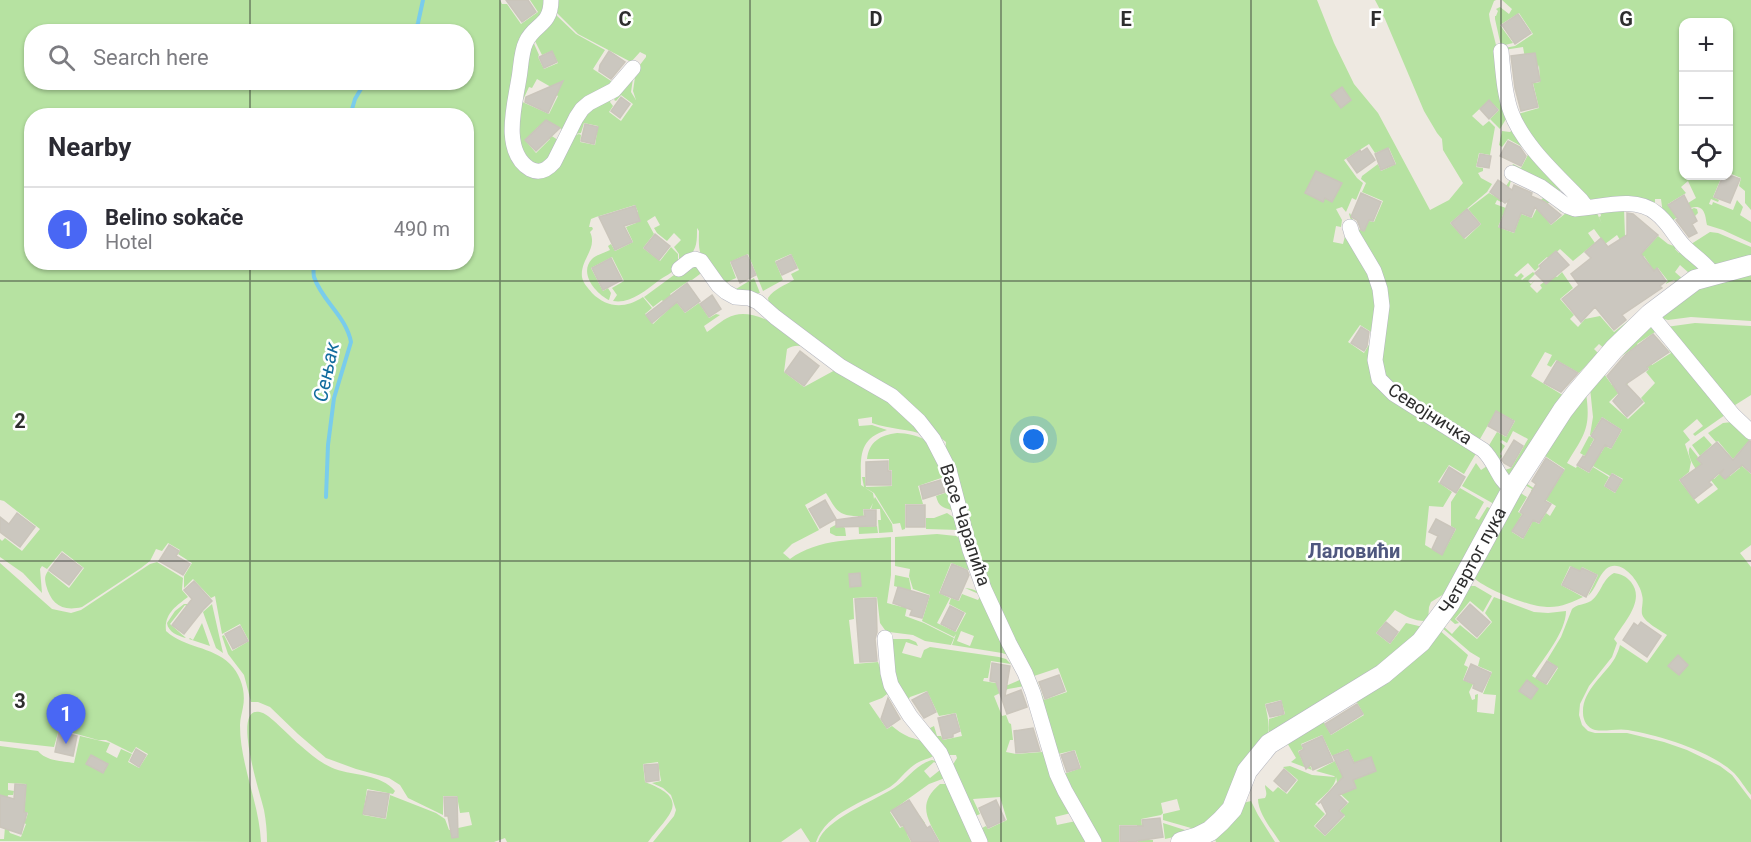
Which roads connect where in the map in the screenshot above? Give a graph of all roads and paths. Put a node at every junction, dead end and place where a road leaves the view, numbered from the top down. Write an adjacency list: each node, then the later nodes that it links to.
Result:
1 (551, 0): 3 (street)
2 (1501, 51): 5 (street)
3 (633, 68)
4 (1512, 172): 5 (street)
5 (1584, 208): 9 (street)
6 (1350, 227): 12 (street, Севојничка)
7 (1751, 265): 9 (street, Четвртог пука)
8 (679, 269): 15 (street, Васе Чарапића)
9 (1713, 274): 10 (street, Четвртог пука)
10 (1650, 314): 11 (street); 12 (street, Четвртог пука)
11 (1751, 432)
12 (1512, 489): 16 (street, Четвртог пука)
13 (885, 638): 14 (street)
14 (980, 842)
15 (1094, 842)
16 (1181, 842)

